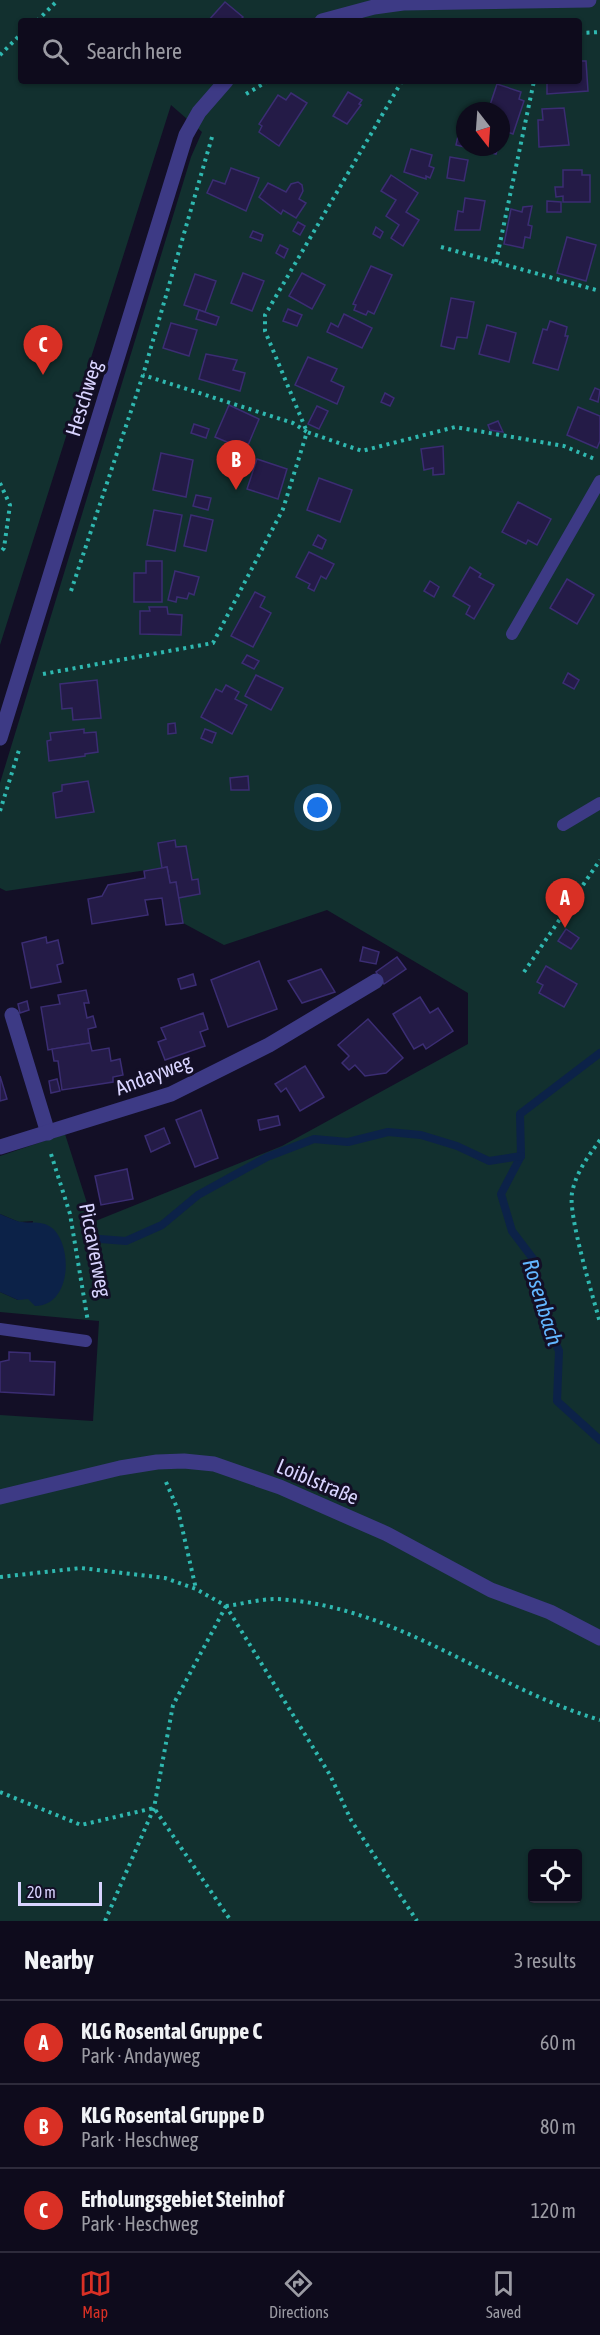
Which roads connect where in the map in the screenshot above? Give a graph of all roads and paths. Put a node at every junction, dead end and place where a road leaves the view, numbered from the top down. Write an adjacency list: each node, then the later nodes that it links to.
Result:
1 (58, 0): 4 (path)
2 (589, 0): 3 (street)
3 (455, 1): 5 (street)
4 (40, 18)
5 (333, 18)
6 (600, 32): 7 (path)
7 (582, 33)
8 (18, 37): 9 (path)
9 (0, 55)
10 (223, 84): 29 (street, Heschweg)
11 (262, 84): 14 (path)
12 (400, 84): 20 (path)
13 (533, 84): 17 (path)
14 (243, 97)
15 (215, 127): 19 (path)
16 (441, 247): 17 (path)
17 (496, 262): 18 (path)
18 (600, 291)
19 (143, 375): 20 (path); 25 (path)
20 (307, 432): 21 (path); 28 (path)
21 (600, 462)
22 (600, 481): 26 (lane)
23 (0, 483): 24 (path)
24 (0, 553)
25 (69, 597)
26 (512, 634)
27 (47, 663): 28 (path)
28 (43, 675): 29 (path); 30 (path)
29 (19, 679): 31 (street, Heschweg)
30 (39, 686)
31 (0, 738)
32 (21, 743): 34 (path)
33 (600, 803): 35 (lane)
34 (0, 811)
35 (563, 825)
36 (600, 860): 37 (path)
37 (524, 972)
38 (376, 981): 40 (street, Andayweg)
39 (12, 1015): 40 (street)
40 (48, 1133): 42 (street); 45 (path, Piccaverweg)
41 (600, 1140): 43 (path)
42 (0, 1147)
43 (600, 1323)
44 (0, 1329): 45 (lane)
45 (86, 1341)
46 (158, 1462): 47 (street, Loiblstraße); 49 (path); 51 (street, Loiblstraße)
47 (0, 1497)
48 (0, 1577): 49 (path)
49 (196, 1589): 50 (path)
50 (226, 1606): 52 (path); 54 (path); 57 (path)
51 (600, 1638)
52 (600, 1720)
53 (0, 1792): 54 (path)
54 (154, 1808): 55 (path); 56 (path)
55 (105, 1921)
56 (231, 1921)
57 (417, 1921)

